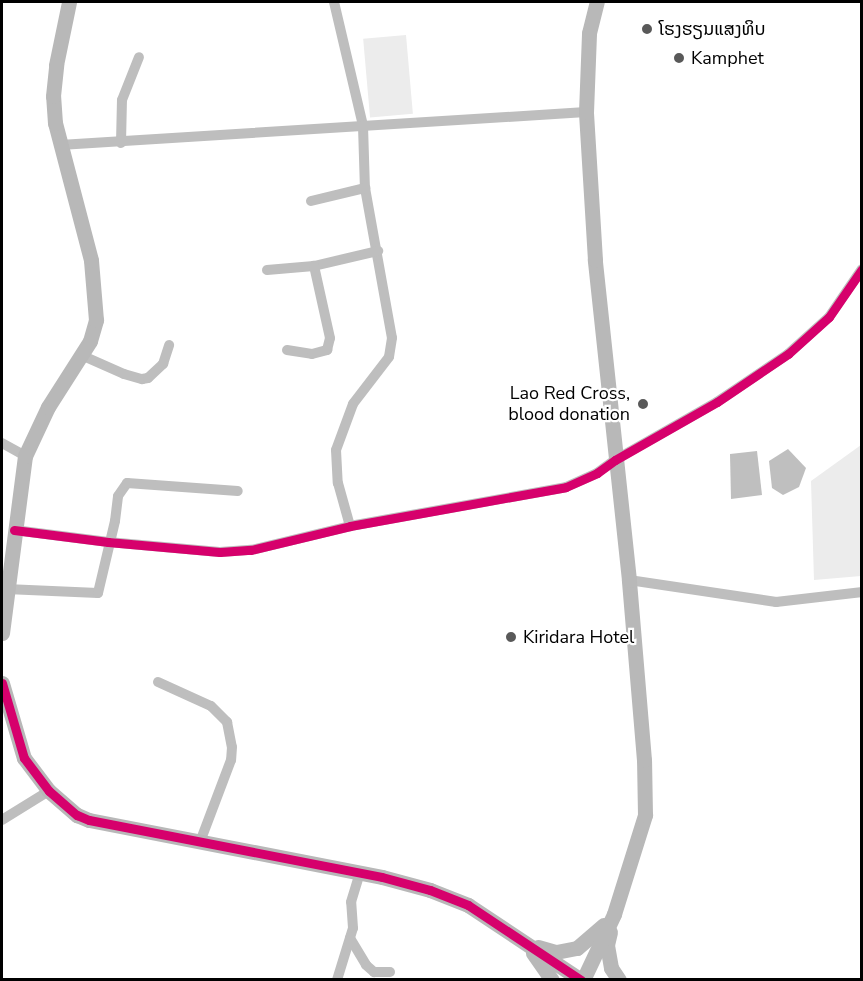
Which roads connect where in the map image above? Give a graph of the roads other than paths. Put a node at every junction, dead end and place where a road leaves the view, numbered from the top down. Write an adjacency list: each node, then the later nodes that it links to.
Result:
1 (69, 2): 8 (street)
2 (334, 2): 6 (street)
3 (597, 2): 5 (street)
4 (139, 57): 7 (street)
5 (586, 112): 6 (street); 20 (street)
6 (363, 126): 7 (street); 9 (street)
7 (121, 143): 8 (street)
8 (60, 145): 17 (street)
9 (365, 188): 10 (street); 11 (street)
10 (311, 201)
11 (378, 251): 12 (street); 22 (street)
12 (314, 266): 14 (street); 16 (street)
13 (861, 269): 20 (street)
14 (267, 270)
15 (169, 345): 17 (street)
16 (286, 350)
17 (81, 355): 19 (street)
18 (2, 443): 19 (street)
19 (25, 456): 23 (street)
20 (615, 460): 22 (street); 25 (street)
21 (238, 490): 24 (street)
22 (350, 526): 24 (street)
23 (14, 530): 24 (street); 26 (street)
24 (108, 542): 26 (street)
25 (629, 580): 27 (street); 35 (street)
26 (6, 589): 28 (street)
27 (861, 592)
28 (2, 633)
29 (158, 682): 33 (street)
30 (2, 683): 31 (street)
31 (49, 791): 32 (street); 33 (street)
32 (2, 820)
33 (200, 842): 34 (street)
34 (359, 875): 36 (street); 37 (street)
35 (614, 914): 37 (street); 41 (street); 42 (street)
36 (351, 938): 38 (street); 39 (street)
37 (526, 943): 40 (street); 41 (street)
38 (390, 972)
39 (337, 980)
40 (552, 980)
41 (582, 980)
42 (619, 980)

